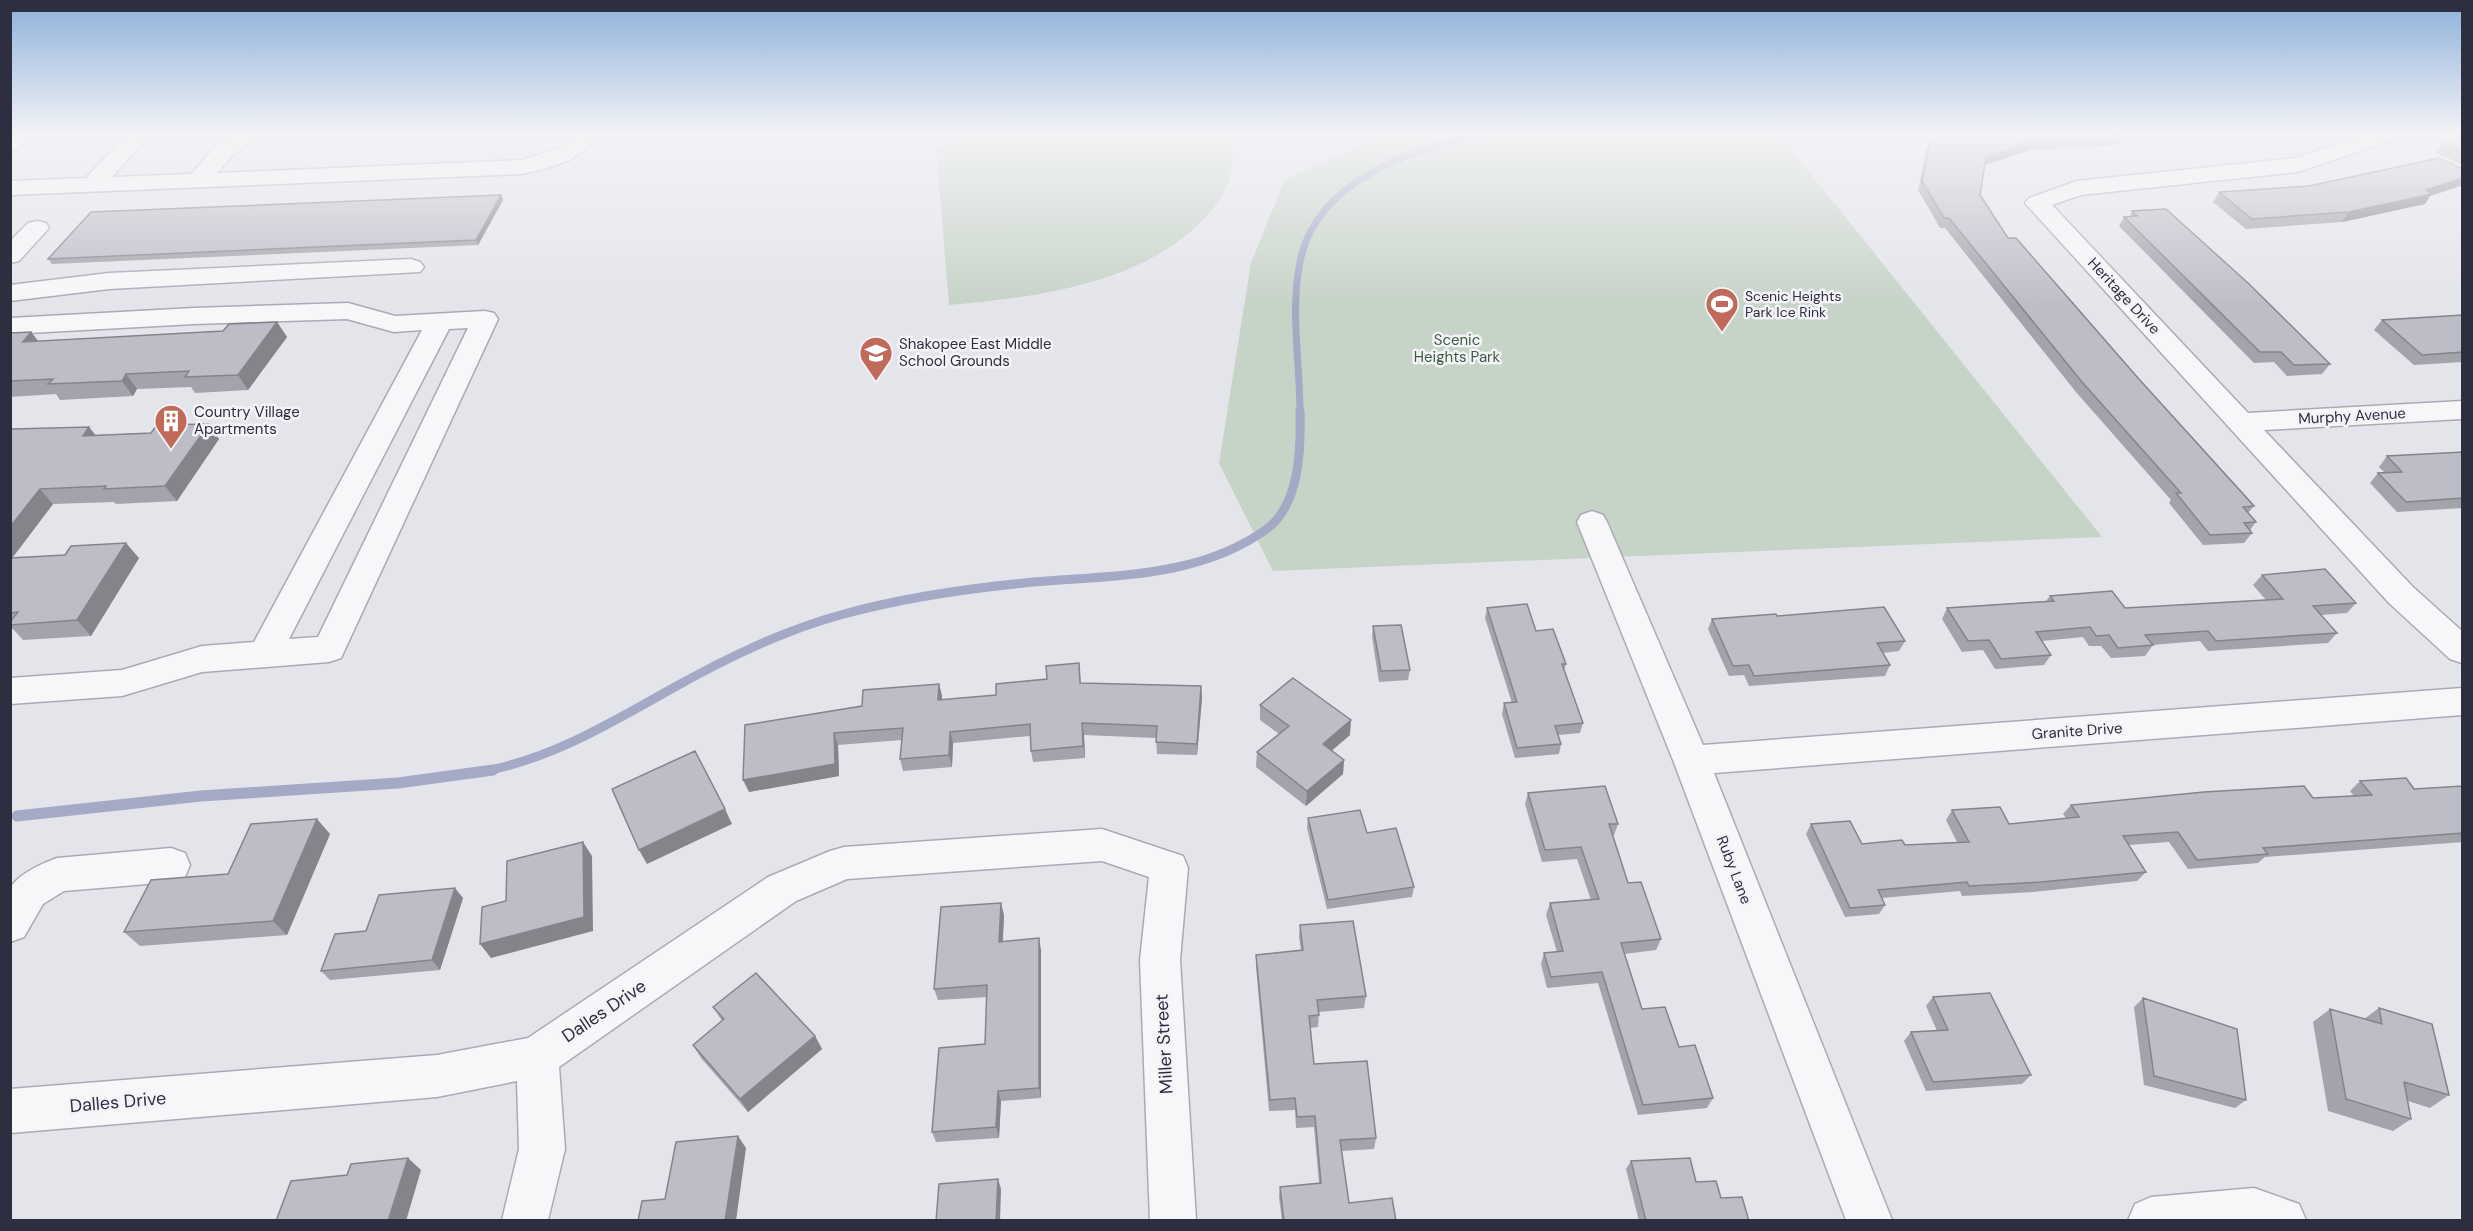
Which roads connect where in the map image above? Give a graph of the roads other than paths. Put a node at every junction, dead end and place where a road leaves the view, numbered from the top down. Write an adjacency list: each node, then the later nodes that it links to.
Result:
1 (2070, 190): 9 (street, Heritage Drive)
2 (37, 228): 3 (street)
3 (10, 256)
4 (411, 267): 5 (street)
5 (10, 293)
6 (440, 321): 7 (street); 12 (street); 12 (street)
7 (10, 326)
8 (2463, 410): 9 (street, Murphy Avenue)
9 (2242, 422): 11 (street, Heritage Drive)
10 (1592, 522): 15 (street, Ruby Lane)
11 (2463, 650)
12 (265, 653): 13 (street)
13 (10, 691)
14 (2463, 702): 15 (street, Granite Drive)
15 (1691, 760): 23 (street, Ruby Lane)
16 (171, 865): 18 (street)
17 (1169, 868): 19 (street, Dalles Drive); 22 (street, Miller Street)
18 (10, 924)
19 (537, 1057): 20 (street, Dalles Drive); 21 (street)
20 (10, 1111)
21 (525, 1221)
22 (1173, 1221)
23 (1869, 1221)
24 (2151, 1221): 25 (street)
25 (2283, 1221)

